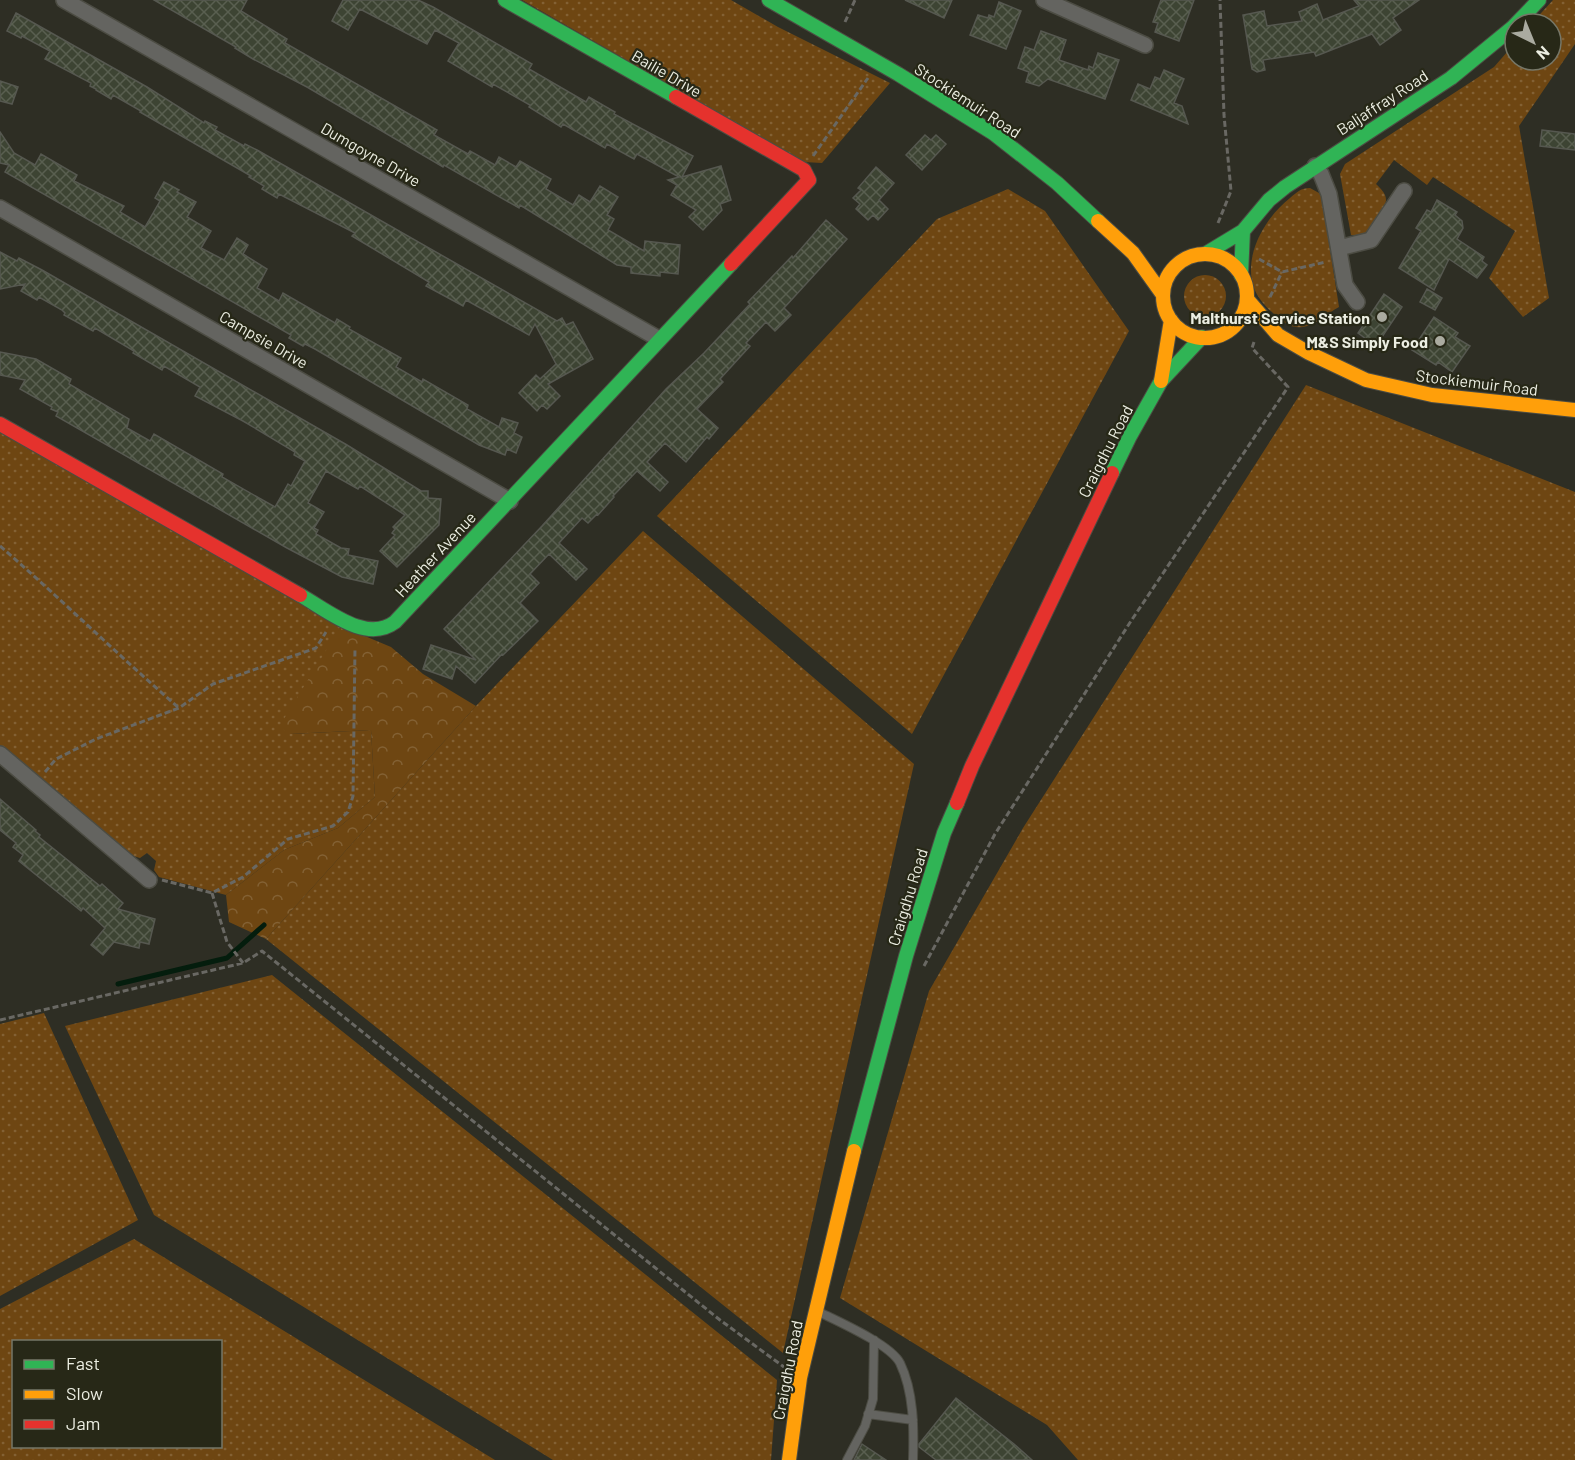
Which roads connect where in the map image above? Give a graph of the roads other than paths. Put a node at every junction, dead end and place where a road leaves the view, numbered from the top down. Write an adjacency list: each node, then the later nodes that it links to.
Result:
1 (64, 0): 24 (street, Dumgoyne Drive)
2 (505, 0): 8 (main road, Bailie Drive)
3 (769, 0): 13 (main road, Stockiemuir Road)
4 (1539, 0): 7 (main road, Baljaffray Road)
5 (1050, 1): 6 (street)
6 (1145, 45)
7 (1315, 166): 11 (main road, Baljaffray Road); 12 (street)
8 (806, 175): 24 (main road, Heather Avenue)
9 (1404, 191): 12 (street)
10 (0, 208): 28 (street, Campsie Drive)
11 (1243, 231): 14 (main road, Baljaffray Road); 16 (main road)
12 (1339, 248): 19 (street)
13 (1133, 253): 15 (main road); 17 (main road, Stockiemuir Road)
14 (1205, 254): 15 (main road); 16 (main road)
15 (1184, 260): 17 (main road)
16 (1241, 275): 18 (main road)
17 (1163, 295): 20 (main road)
18 (1246, 299): 21 (main road); 22 (main road, Stockiemuir Road)
19 (1357, 302)
20 (1172, 320): 23 (main road); 25 (main road, Craigdhu Road)
21 (1230, 329): 22 (main road, Stockiemuir Road); 23 (main road)
22 (1278, 335): 26 (main road, Stockiemuir Road)
23 (1202, 337): 25 (main road, Craigdhu Road)
24 (659, 339): 28 (main road, Heather Avenue)
25 (1161, 381): 31 (main road, Craigdhu Road)
26 (1575, 410)
27 (0, 424): 28 (main road, Heather Avenue)
28 (510, 501)
29 (0, 754): 30 (street)
30 (149, 880)
31 (816, 1311): 32 (lane); 35 (main road, Craigdhu Road)
32 (874, 1340): 33 (lane); 34 (lane)
33 (868, 1414): 34 (lane); 36 (lane)
34 (913, 1420): 37 (lane)
35 (789, 1460)
36 (848, 1460)
37 (913, 1460)

